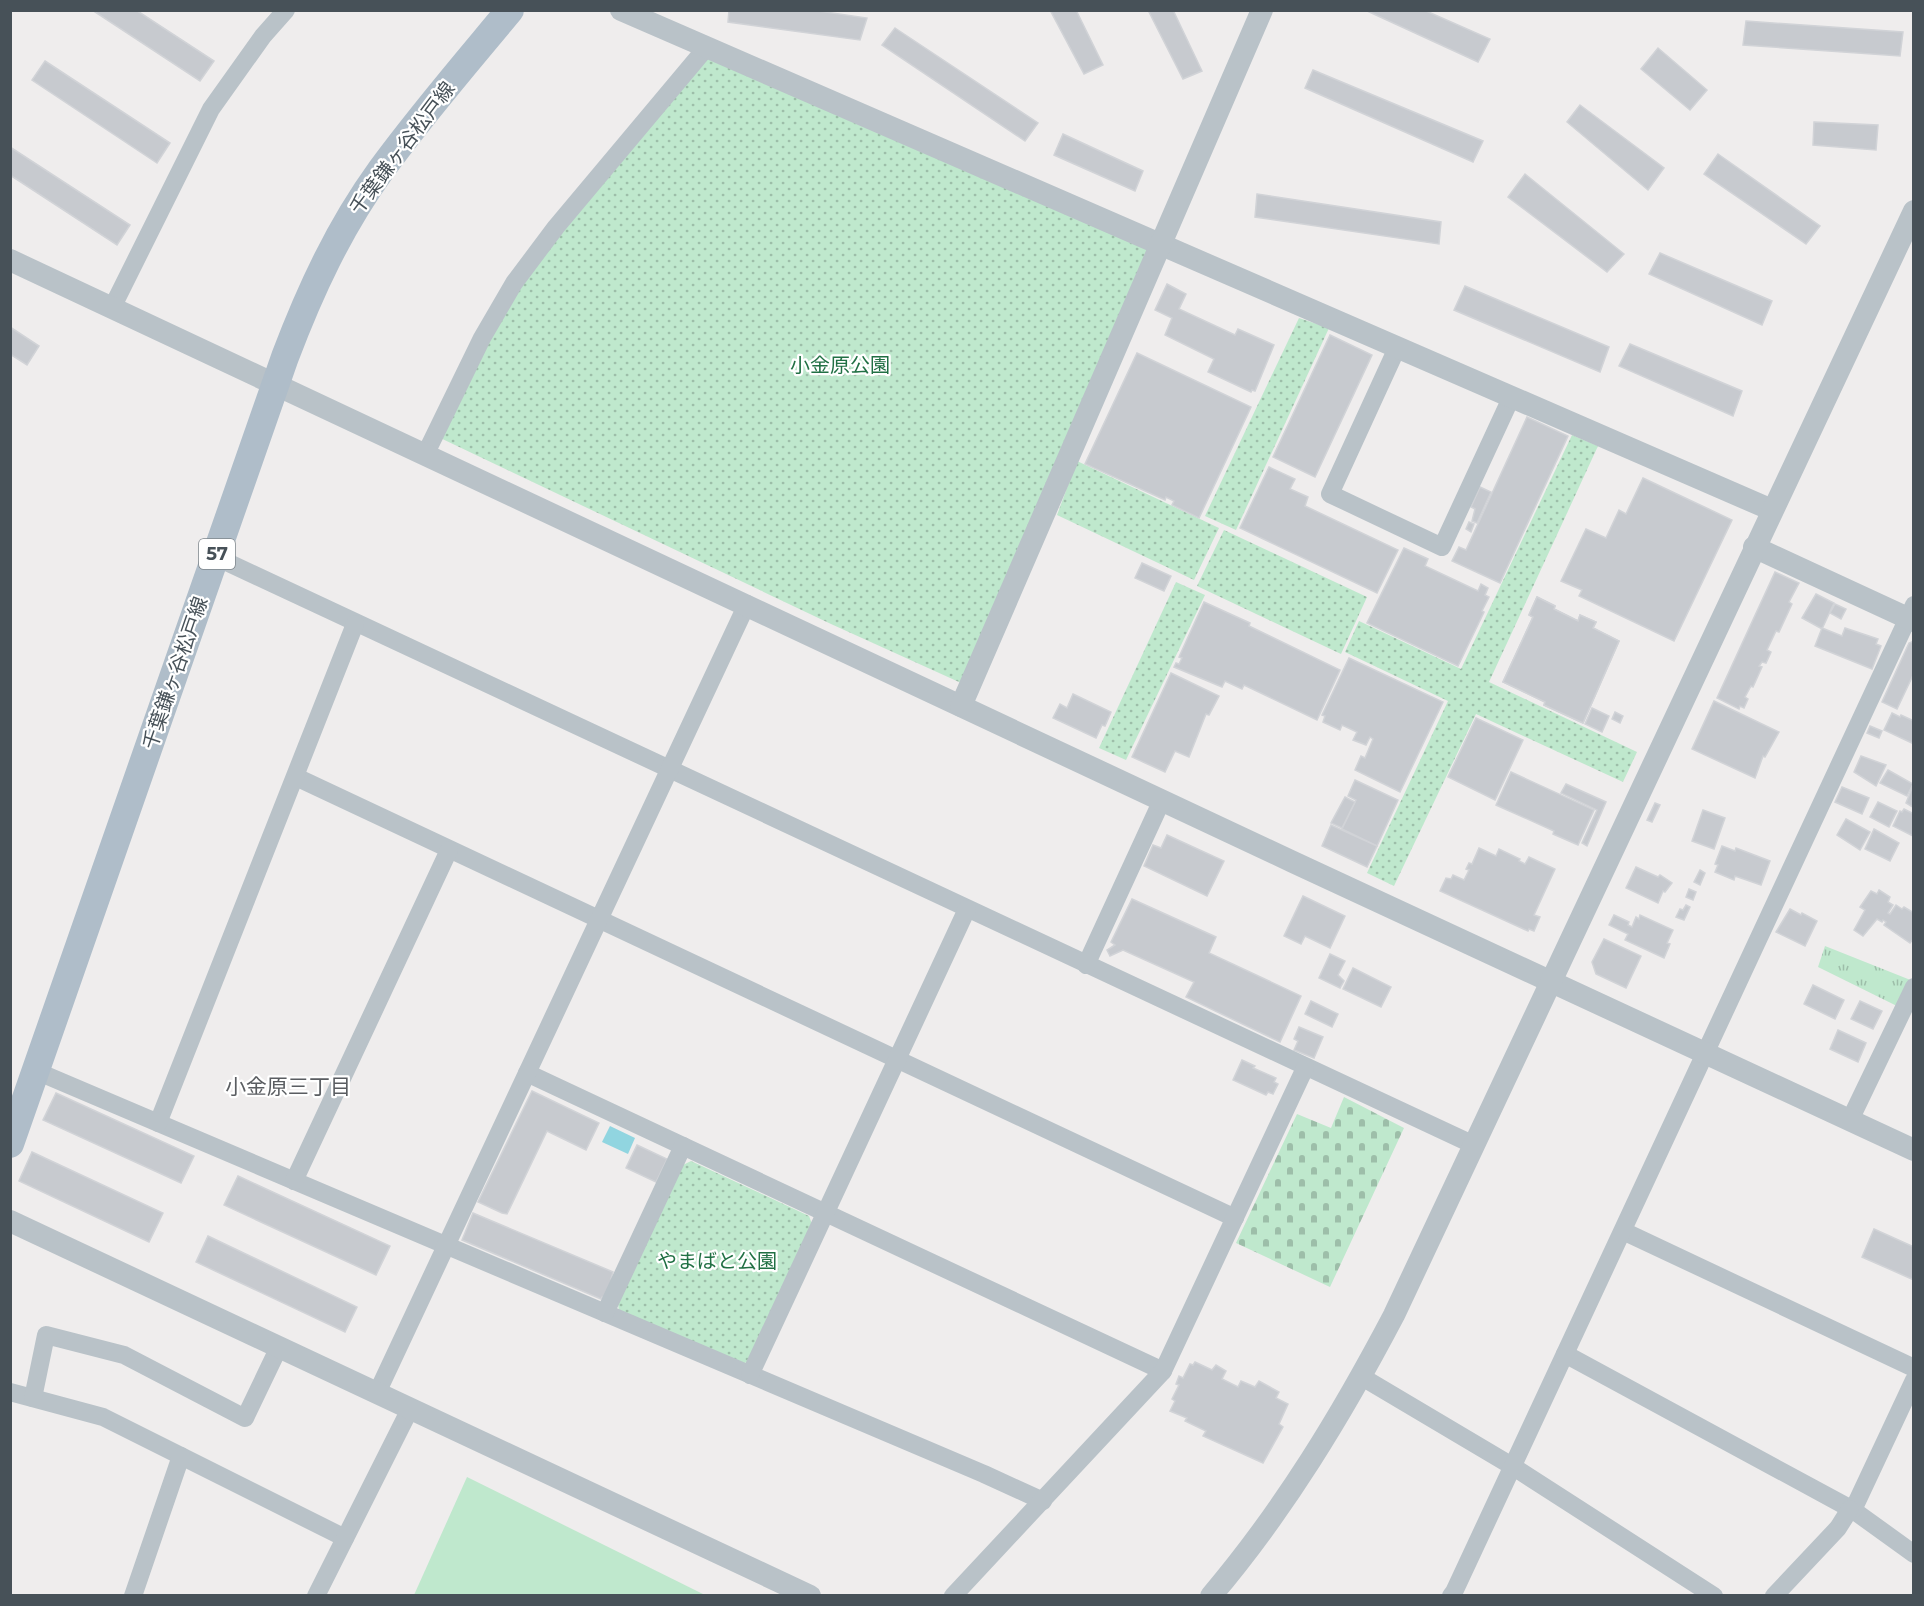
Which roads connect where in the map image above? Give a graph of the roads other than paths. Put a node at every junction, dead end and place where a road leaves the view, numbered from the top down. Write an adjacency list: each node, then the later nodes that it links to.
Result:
1 (286, 10): 9 (street)
2 (510, 10): 11 (main road, 千葉鎌ヶ谷松戸線 / 57)
3 (621, 10): 5 (street)
4 (1262, 10): 7 (street)
5 (706, 48): 7 (street); 13 (street)
6 (1914, 211): 14 (street)
7 (1161, 245): 10 (street); 20 (street)
8 (10, 260): 9 (street)
9 (112, 308): 11 (street)
10 (1396, 348): 12 (street); 12 (street)
11 (275, 385): 13 (street); 16 (main road, 千葉鎌ヶ谷松戸線 / 57)
12 (1511, 398): 14 (street)
13 (426, 455): 17 (street)
14 (1772, 510): 15 (street)
15 (1754, 547): 18 (street); 28 (street)
16 (216, 557): 19 (street); 33 (main road, 千葉鎌ヶ谷松戸線 / 57)
17 (747, 604): 20 (street); 21 (street)
18 (1911, 615): 30 (street)
19 (356, 624): 21 (street); 22 (street)
20 (961, 706): 23 (street)
21 (668, 770): 25 (street); 26 (street)
22 (296, 777): 24 (street); 36 (street)
23 (1162, 800): 27 (street); 28 (street)
24 (449, 850): 26 (street); 41 (street)
25 (967, 909): 27 (street); 31 (street)
26 (598, 919): 31 (street); 34 (street)
27 (1086, 965): 32 (street)
28 (1551, 981): 30 (street); 38 (street)
29 (1914, 987): 35 (street)
30 (1705, 1053): 35 (street); 45 (street)
31 (897, 1059): 42 (street); 43 (street)
32 (1305, 1068): 38 (street); 43 (street)
33 (36, 1071): 36 (street); 37 (main road, 千葉鎌ヶ谷松戸線 / 57)
34 (526, 1073): 39 (street); 46 (street)
35 (1850, 1120): 40 (street)
36 (158, 1123): 41 (street)
37 (10, 1144)
38 (1474, 1145): 53 (street)
39 (683, 1146): 42 (street); 47 (street)
40 (1914, 1150)
41 (294, 1181): 46 (street)
42 (824, 1213): 51 (street); 52 (street)
43 (1235, 1218): 51 (street)
44 (10, 1221): 48 (street)
45 (1623, 1231): 49 (street); 50 (street)
46 (445, 1244): 47 (street); 56 (street)
47 (604, 1313): 52 (street)
48 (279, 1347): 56 (street); 57 (street)
49 (1566, 1354): 60 (street); 62 (street)
50 (1914, 1368)
51 (1163, 1371): 61 (street)
52 (750, 1376): 61 (street)
53 (1362, 1377): 60 (street); 70 (street)
54 (1914, 1380): 62 (street)
55 (10, 1392): 57 (street)
56 (377, 1393): 58 (street)
57 (33, 1398): 59 (street)
58 (410, 1409): 63 (street); 68 (street)
59 (181, 1456): 63 (street); 66 (street)
60 (1512, 1466): 65 (street); 71 (street)
61 (1043, 1501): 69 (street)
62 (1851, 1510): 64 (street); 72 (street)
63 (345, 1538): 67 (street)
64 (1914, 1554)
65 (1455, 1594)
66 (133, 1596)
67 (316, 1596)
68 (810, 1596)
69 (953, 1596)
70 (1211, 1596)
71 (1714, 1596)
72 (1774, 1596)

